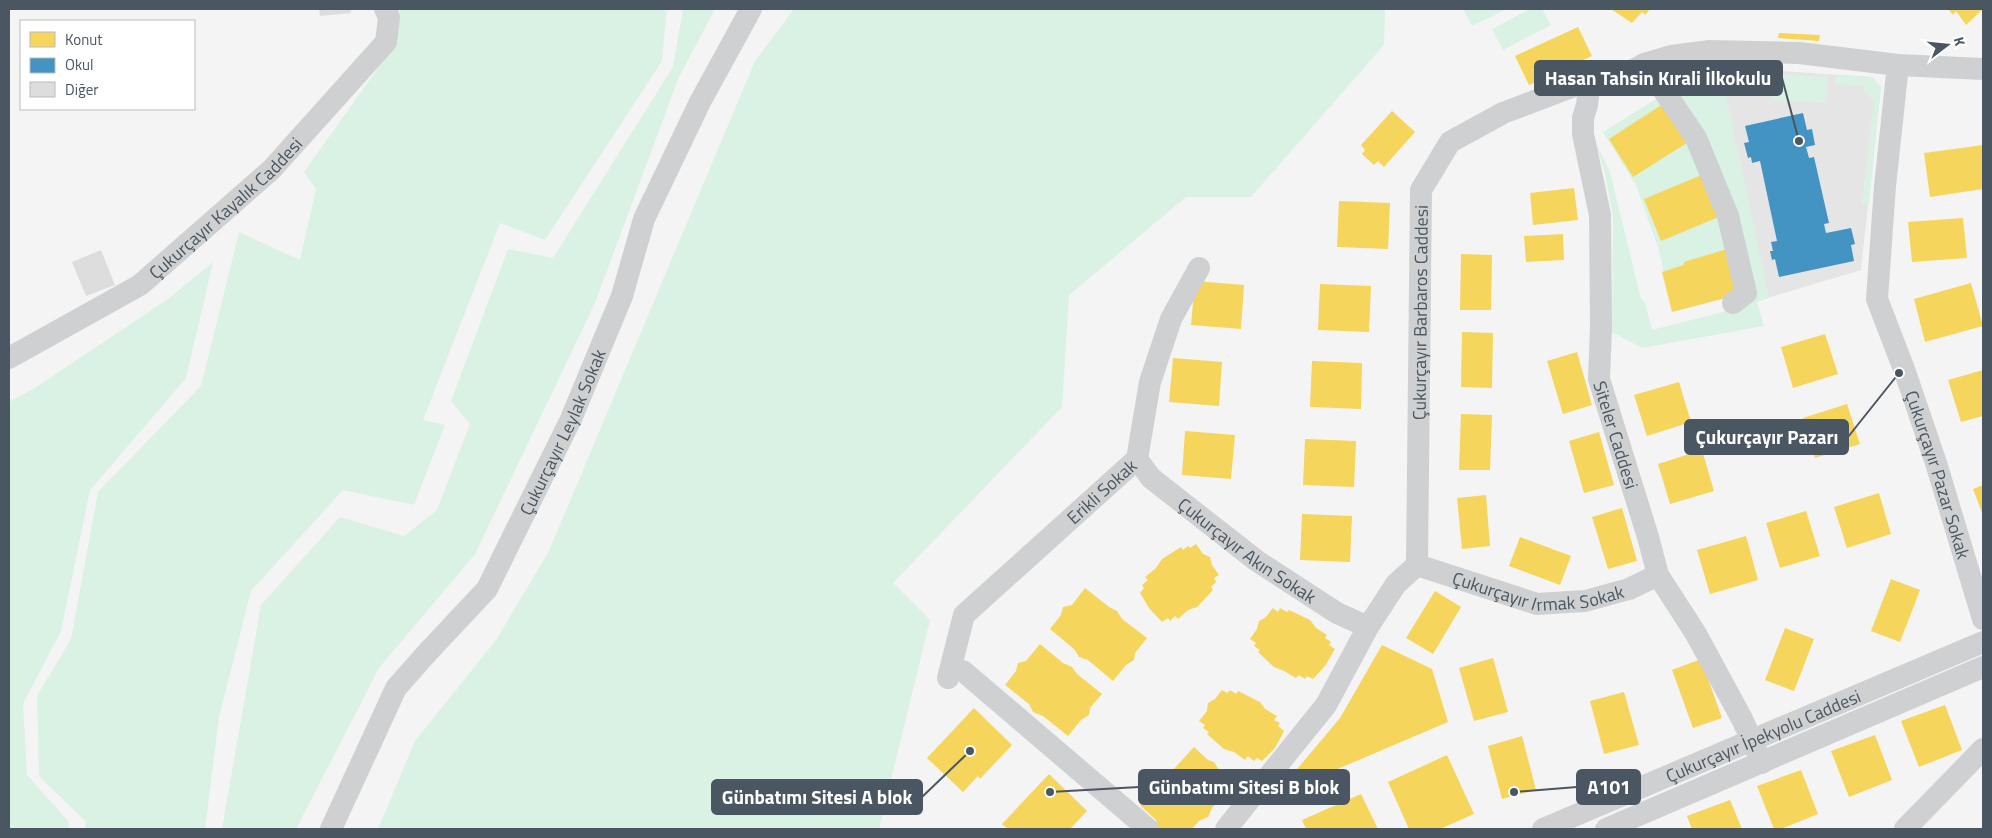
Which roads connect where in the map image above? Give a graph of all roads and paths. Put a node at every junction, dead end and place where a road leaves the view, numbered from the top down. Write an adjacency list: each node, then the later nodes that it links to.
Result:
1 (385, 9): 9 (street, Çukurçayır Kayalık Caddesi)
2 (751, 9): 20 (street, Çukurçayır Leylak Sokak)
3 (1898, 65): 4 (street, Çukurçayır Barbaros Caddesi); 5 (street, Çukurçayır Barbaros Caddesi); 13 (street, Çukurçayır Pazar Sokak)
4 (1983, 69)
5 (1590, 80): 11 (street, Çukurçayır Barbaros Caddesi); 12 (street, Siteler Caddesi)
6 (1662, 88): 8 (street)
7 (1198, 268): 10 (street, Erikli Sokak)
8 (1733, 303)
9 (9, 358)
10 (1137, 459): 14 (street, Çukurçayır Akın Sokak); 21 (street, Erikli Sokak)
11 (1417, 565): 12 (street, Çukurçayır Irmak Sokak); 14 (street)
12 (1658, 575): 17 (street, Siteler Caddesi)
13 (1983, 619)
14 (1368, 627): 22 (street)
15 (1983, 642): 17 (street, Çukurçayır İpekyolu Caddesi)
16 (1983, 667): 19 (street, Çukurçayır İpekyolu Caddesi)
17 (1752, 742): 19 (street, Siteler Caddesi); 23 (street, Çukurçayır İpekyolu Caddesi)
18 (1983, 749): 25 (street)
19 (1762, 763): 24 (street, Çukurçayır İpekyolu Caddesi)
20 (331, 829)
21 (1148, 829)
22 (1226, 829)
23 (1543, 829)
24 (1606, 829)
25 (1905, 829)

